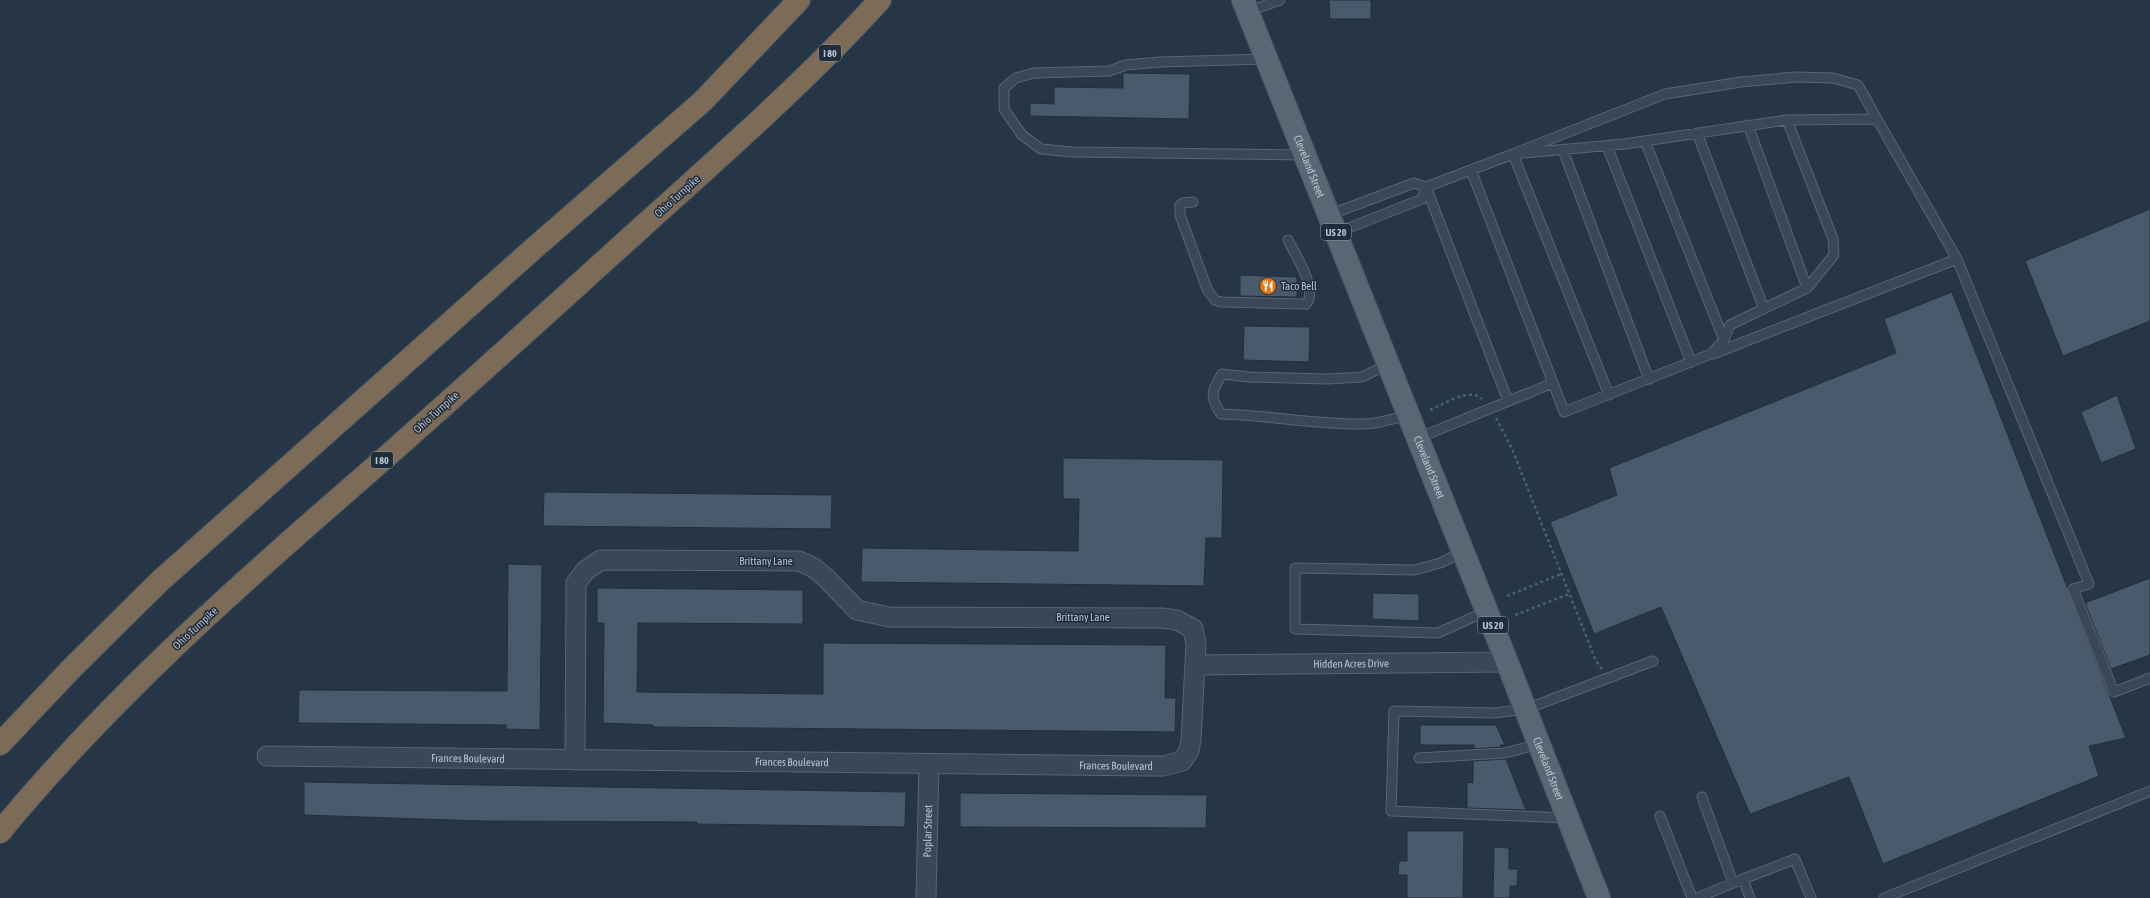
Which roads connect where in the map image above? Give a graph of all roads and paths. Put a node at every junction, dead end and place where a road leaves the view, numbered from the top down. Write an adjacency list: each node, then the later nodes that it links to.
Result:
1 (799, 0): 49 (highway)
2 (880, 0): 59 (highway, Ohio Turnpike / I 80)
3 (1280, 0): 4 (lane)
4 (1245, 6): 5 (main road, Cleveland Street / US 20)
5 (1267, 59): 14 (main road, Cleveland Street / US 20); 14 (lane)
6 (1877, 119): 7 (lane); 13 (lane); 20 (lane)
7 (1787, 120): 8 (lane); 21 (lane)
8 (1748, 125): 9 (lane); 21 (lane)
9 (1697, 133): 10 (lane); 22 (lane)
10 (1645, 141): 11 (lane); 23 (lane)
11 (1607, 146): 12 (lane); 25 (lane)
12 (1563, 150): 13 (lane); 27 (lane)
13 (1513, 154): 15 (lane); 29 (lane)
14 (1305, 155): 18 (main road, Cleveland Street / US 20)
15 (1471, 170): 16 (lane); 28 (lane)
16 (1426, 187): 18 (lane); 18 (lane); 31 (lane)
17 (1193, 202): 19 (lane)
18 (1333, 224): 26 (main road, Cleveland Street / US 20)
19 (1288, 240)
20 (1957, 259): 24 (lane); 47 (lane)
21 (1807, 288): 22 (lane)
22 (1764, 309): 23 (lane)
23 (1724, 340): 24 (lane)
24 (1711, 354): 25 (lane)
25 (1691, 362): 27 (lane)
26 (1389, 364): 33 (main road, Cleveland Street / US 20); 33 (lane)
27 (1649, 379): 29 (lane)
28 (1553, 383): 29 (lane); 31 (lane)
29 (1609, 396)
30 (1484, 401): 32 (path)
31 (1508, 401): 35 (lane)
32 (1430, 410)
33 (1409, 414): 35 (main road, Cleveland Street / US 20)
34 (1495, 415): 37 (path)
35 (1418, 438): 36 (main road, Cleveland Street / US 20)
36 (1464, 552): 40 (main road, Cleveland Street / US 20); 40 (lane)
37 (1562, 574): 38 (path); 39 (path)
38 (1569, 594): 41 (path); 46 (path)
39 (1507, 596)
40 (1487, 611): 44 (main road, Cleveland Street / US 20)
41 (1515, 615)
42 (1193, 629): 45 (street, Frances Boulevard); 53 (street, Brittany Lane)
43 (1653, 661): 48 (lane)
44 (1507, 662): 45 (street, Hidden Acres Drive); 48 (main road, Cleveland Street / US 20)
45 (1195, 665): 54 (street, Frances Boulevard)
46 (1600, 667)
47 (2150, 678)
48 (1526, 710): 50 (main road, Cleveland Street / US 20); 58 (lane)
49 (0, 744)
50 (1539, 744): 52 (lane); 58 (main road, Cleveland Street / US 20)
51 (266, 756): 53 (street, Frances Boulevard)
52 (1419, 758)
53 (575, 760): 54 (street, Frances Boulevard)
54 (928, 764): 62 (street, Poplar Street)
55 (2150, 791): 68 (lane)
56 (1702, 797): 61 (lane)
57 (1660, 816): 64 (lane)
58 (1568, 818): 63 (main road, Cleveland Street / US 20)
59 (0, 832)
60 (1743, 879): 61 (lane); 66 (lane); 67 (lane)
61 (1733, 883): 65 (lane)
62 (926, 898)
63 (1599, 898)
64 (1692, 898)
65 (1697, 898)
66 (1750, 898)
67 (1811, 898)
68 (1884, 898)

